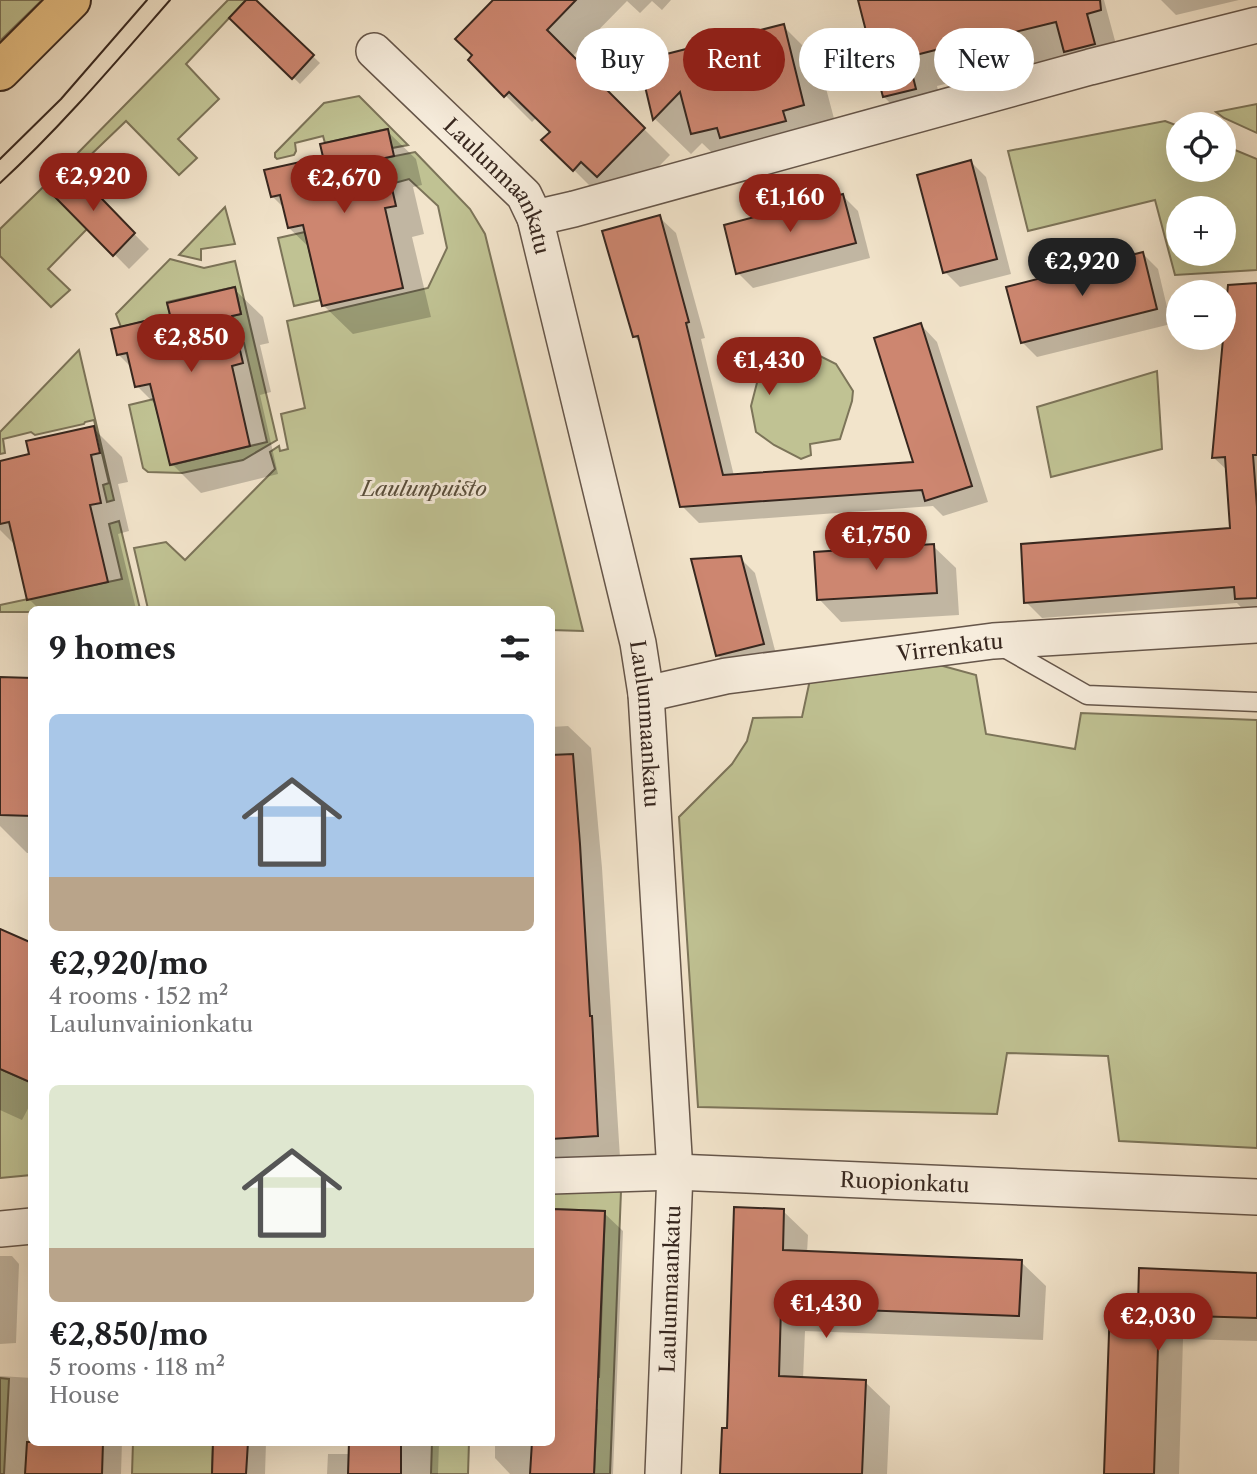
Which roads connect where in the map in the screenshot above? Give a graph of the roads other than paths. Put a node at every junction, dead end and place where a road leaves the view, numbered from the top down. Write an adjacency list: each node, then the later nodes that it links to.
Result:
1 (71, 0): 4 (highway)
2 (1257, 25): 5 (street)
3 (374, 51): 5 (street, Laulunmaankatu)
4 (0, 71)
5 (535, 218): 8 (street, Laulunmaankatu)
6 (1257, 625): 7 (street, Virrenkatu)
7 (993, 641): 8 (street, Virrenkatu); 9 (lane)
8 (646, 694): 10 (street, Laulunmaankatu)
9 (1257, 702)
10 (675, 1172): 11 (street, Ruopionkatu); 12 (street, Ruopionkatu); 15 (street, Laulunmaankatu)
11 (555, 1176)
12 (1257, 1197)
13 (28, 1226): 14 (street)
14 (0, 1228)
15 (663, 1474)

